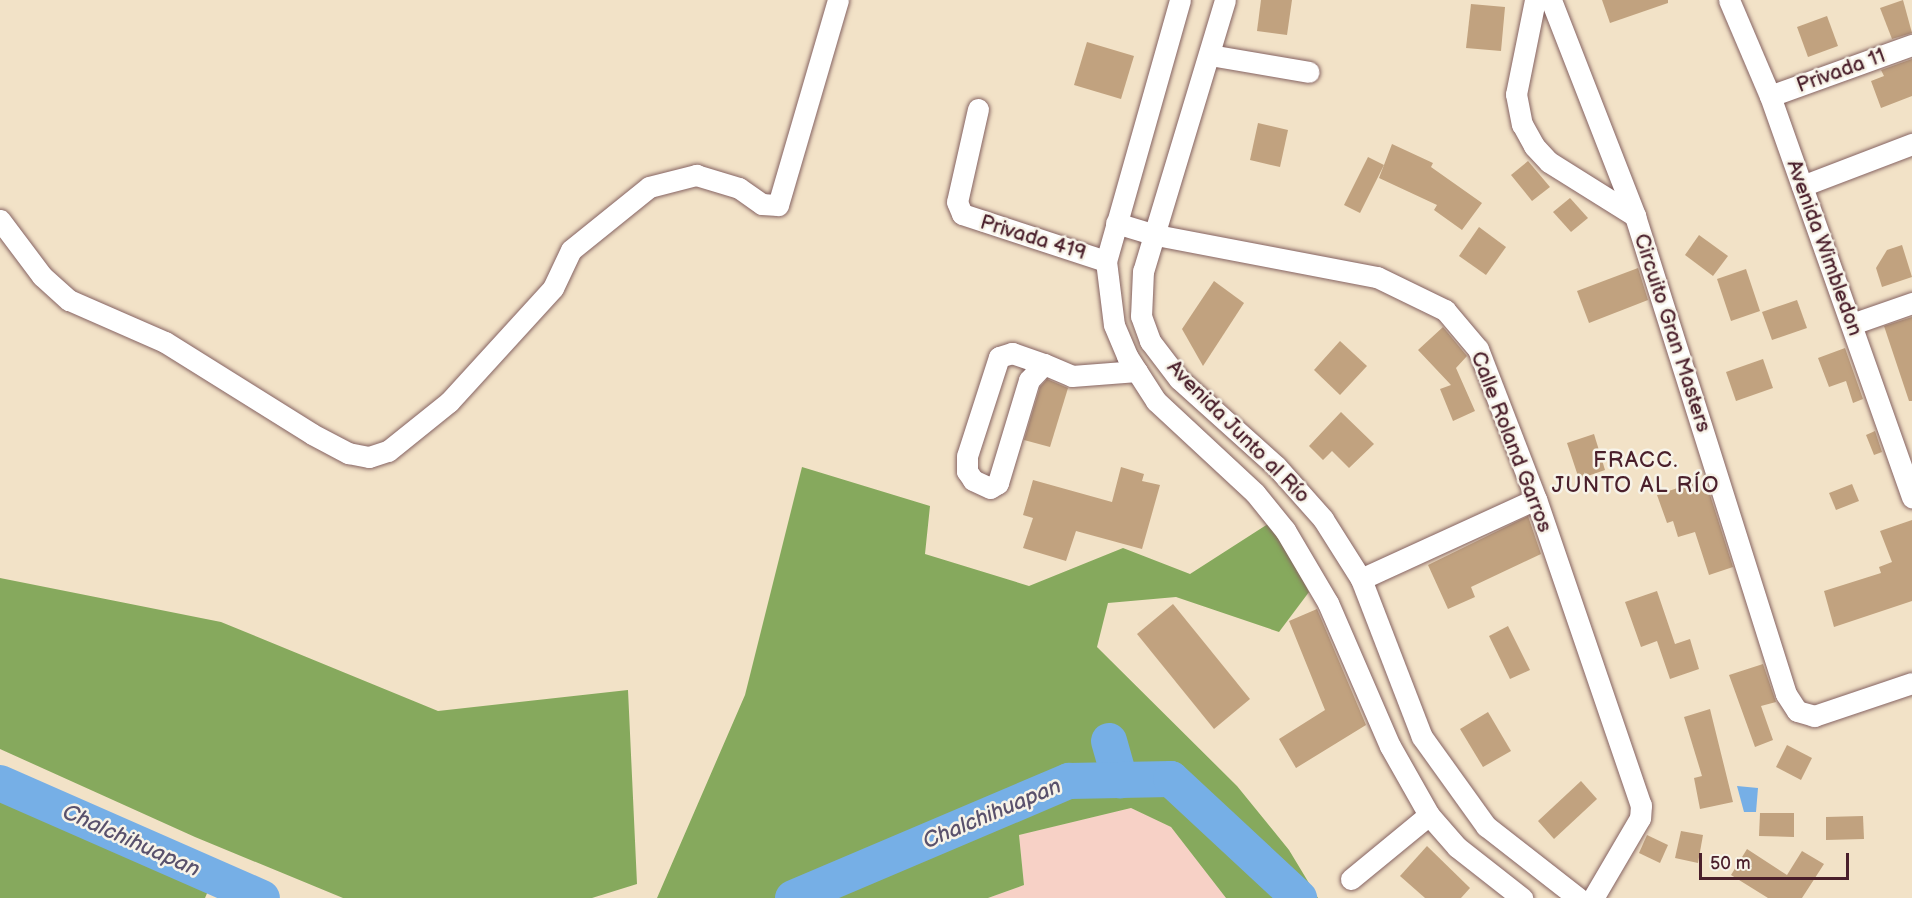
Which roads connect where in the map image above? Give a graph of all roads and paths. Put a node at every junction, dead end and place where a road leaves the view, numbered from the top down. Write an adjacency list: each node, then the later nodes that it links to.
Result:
1 (838, 0): 15 (street)
2 (1180, 0): 16 (street, Avenida Junto al Río)
3 (1225, 0): 8 (street, Avenida Junto al Río)
4 (1535, 0): 14 (street, Circuito Gran Masters)
5 (1551, 0): 14 (street, Circuito Gran Masters)
6 (1729, 0): 10 (street, Avenida Wimbledon)
7 (1912, 45): 10 (street, Privada 11)
8 (1210, 55): 9 (street); 17 (street, Avenida Junto al Río)
9 (1309, 72)
10 (1770, 96): 13 (street, Avenida Wimbledon)
11 (978, 109): 18 (street, Privada 419)
12 (1912, 144): 13 (street)
13 (1802, 186): 20 (street, Avenida Wimbledon)
14 (1635, 216): 29 (street, Circuito Gran Masters)
15 (0, 220)
16 (1116, 223): 17 (street, Calle Roland Garros); 18 (street, Avenida Junto al Río)
17 (1151, 234): 24 (street, Avenida Junto al Río); 27 (street, Calle Roland Garros)
18 (1106, 261): 22 (street, Avenida Junto al Río)
19 (1912, 303): 20 (street)
20 (1852, 324): 23 (street, Avenida Wimbledon)
21 (1044, 364): 21 (street); 22 (street)
22 (1137, 371): 25 (street, Avenida Junto al Río)
23 (1906, 458): 26 (street, Avenida Wimbledon)
24 (1276, 465): 25 (street); 28 (street, Avenida Junto al Río)
25 (1255, 494): 30 (street, Avenida Junto al Río)
26 (1912, 498)
27 (1536, 499): 28 (street); 34 (street, Calle Roland Garros)
28 (1361, 579): 33 (street, Avenida Junto al Río)
29 (1912, 683)
30 (1429, 815): 31 (street); 32 (street, Avenida Junto al Río)
31 (1351, 879)
32 (1522, 898)
33 (1578, 898)
34 (1593, 898)

